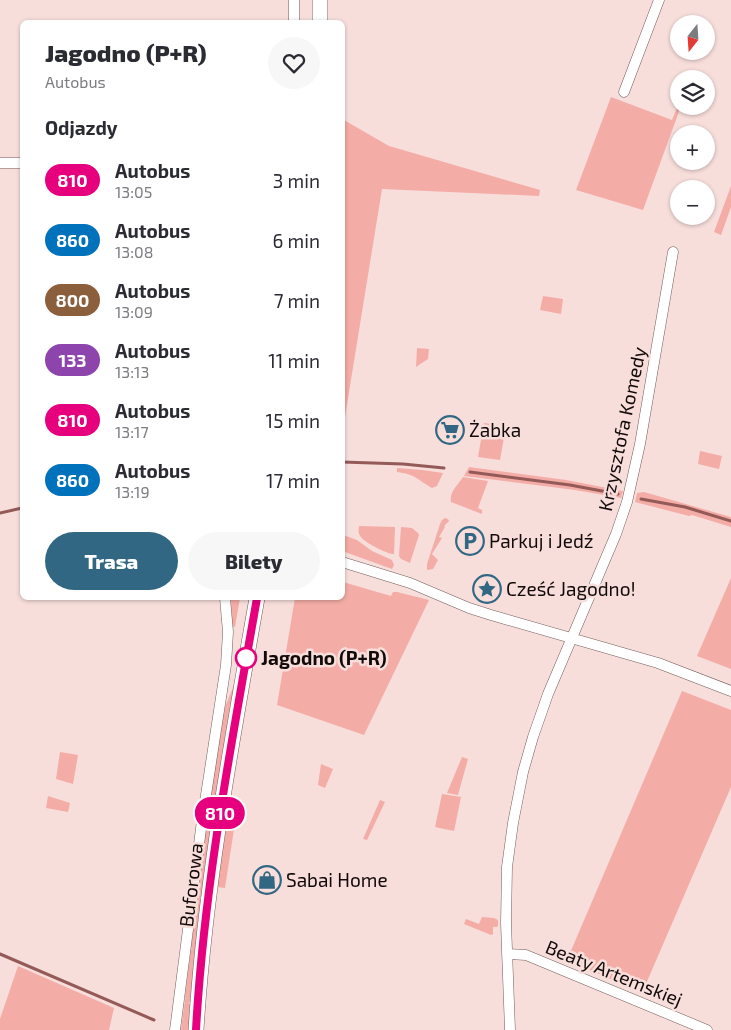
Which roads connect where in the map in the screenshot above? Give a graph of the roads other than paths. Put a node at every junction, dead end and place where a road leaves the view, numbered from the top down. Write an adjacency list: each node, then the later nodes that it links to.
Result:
1 (294, 0): 4 (street)
2 (320, 0): 5 (main road)
3 (659, 0): 6 (street)
4 (294, 20)
5 (320, 20)
6 (624, 92)
7 (0, 163): 8 (street)
8 (20, 163)
9 (673, 252): 13 (street, Krzysztofa Komedy)
10 (345, 563): 13 (street)
11 (225, 600): 16 (street, Buforowa)
12 (257, 600): 17 (main road, Buforowa)
13 (571, 638): 14 (street); 15 (street, Krzysztofa Komedy)
14 (731, 691)
15 (507, 954): 18 (street, Krzysztofa Komedy); 19 (street, Beaty Artemskiej)
16 (175, 1030)
17 (196, 1030)
18 (510, 1030)
19 (707, 1030)

